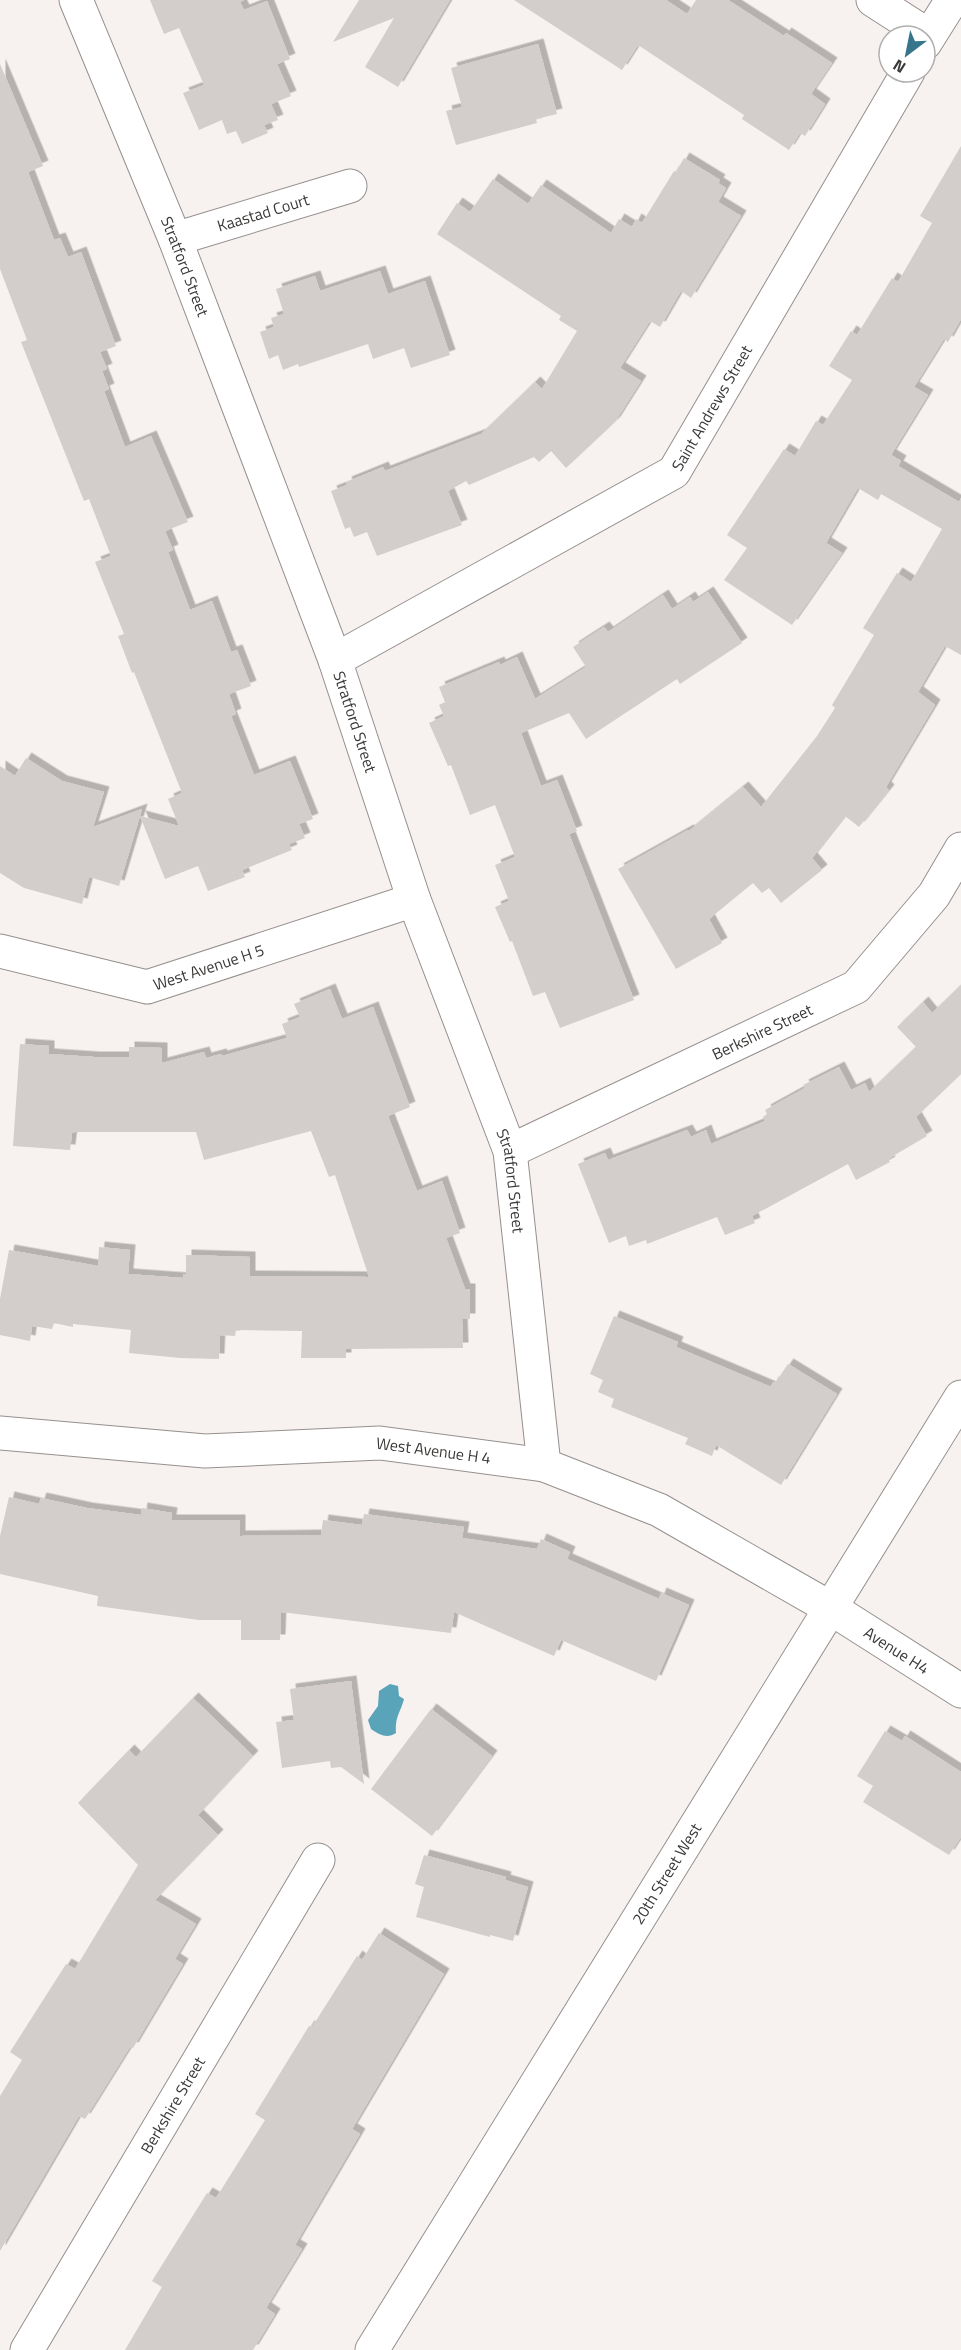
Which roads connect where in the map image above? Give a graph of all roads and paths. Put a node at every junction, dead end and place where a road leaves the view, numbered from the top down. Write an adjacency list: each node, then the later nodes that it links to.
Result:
1 (76, 0): 8 (street, Stratford Street)
2 (873, 0): 4 (street)
3 (952, 0): 5 (street)
4 (906, 24)
5 (937, 24)
6 (901, 84): 9 (street, Saint Andrews Street)
7 (350, 186): 8 (street, Kaastad Court)
8 (175, 239): 9 (street, Stratford Street)
9 (335, 660): 11 (street, Stratford Street)
10 (961, 849): 13 (street, Berkshire Street)
11 (414, 900): 12 (street, West Avenue H 5); 13 (street, Stratford Street)
12 (0, 951)
13 (510, 1151): 16 (street, Stratford Street)
14 (961, 1397): 17 (street, 20th Street West)
15 (0, 1433): 16 (street, West Avenue H 4)
16 (544, 1465): 17 (street, West Avenue H 4)
17 (832, 1609): 18 (street, Avenue H4); 21 (street, 20th Street West)
18 (961, 1691)
19 (318, 1860): 20 (street, Berkshire Street)
20 (27, 2350)
21 (372, 2350)

